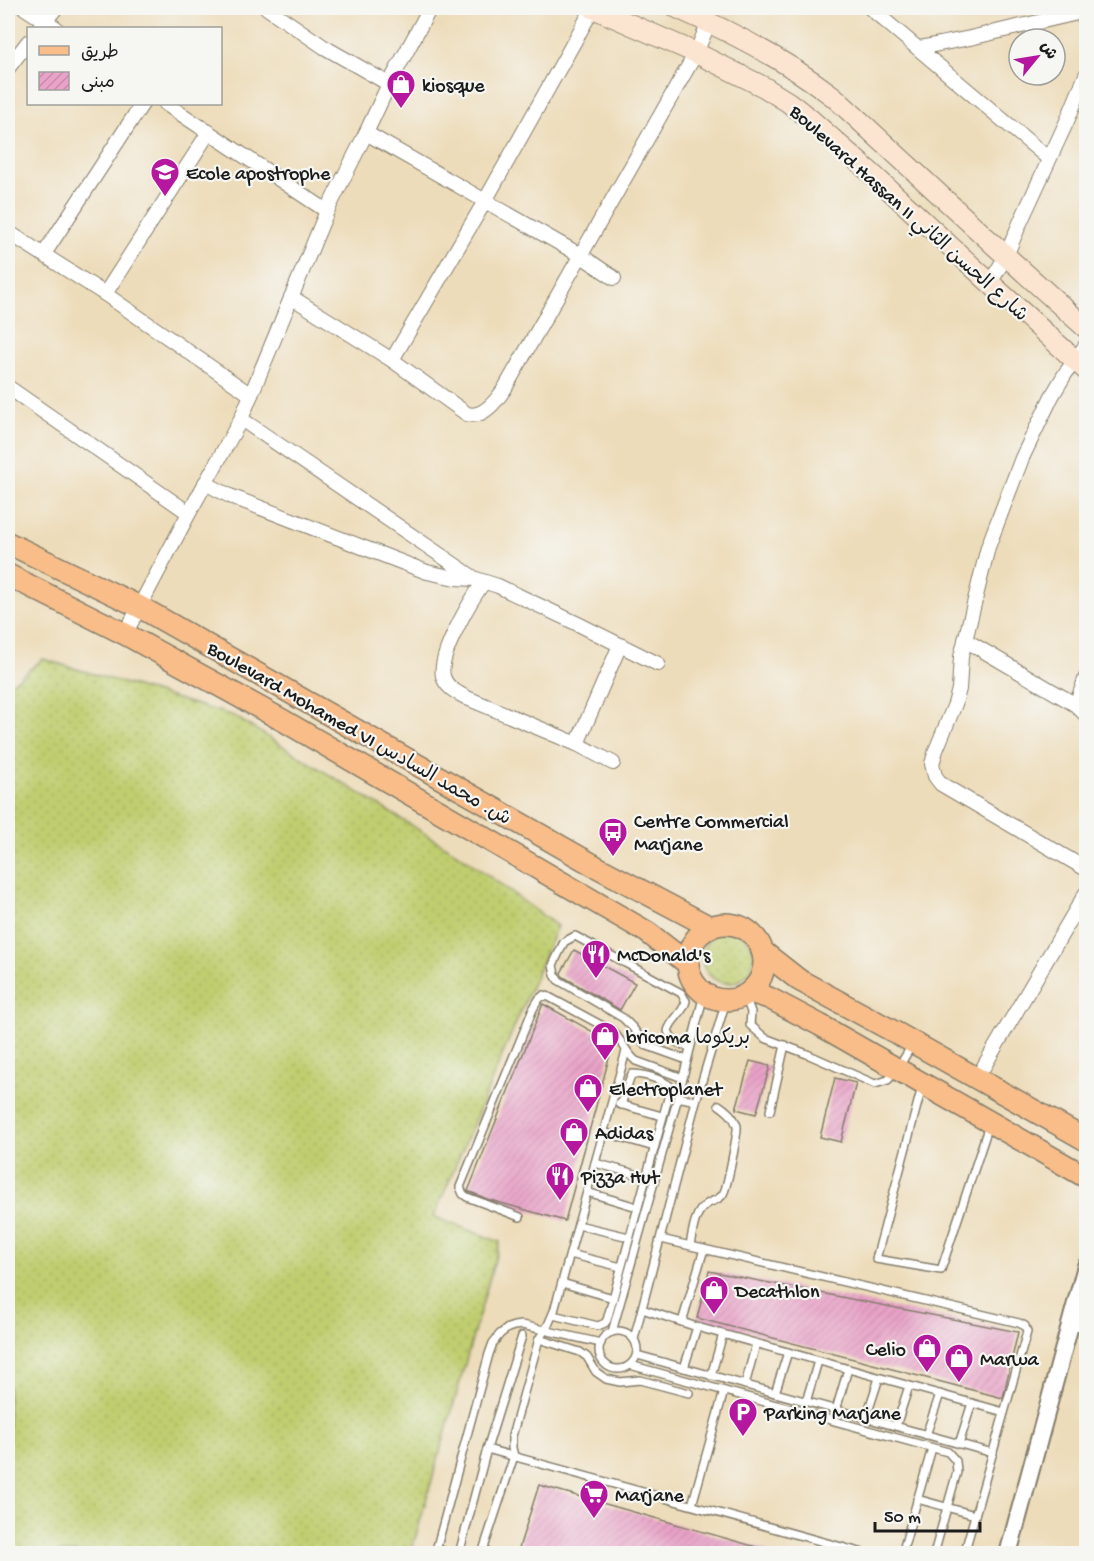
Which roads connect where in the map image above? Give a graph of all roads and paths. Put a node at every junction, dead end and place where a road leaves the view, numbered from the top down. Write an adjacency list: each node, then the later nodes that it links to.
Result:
1 (25, 8): 10 (street)
2 (56, 8): 10 (street)
3 (267, 8): 16 (street)
4 (430, 8): 16 (street)
5 (593, 8): 13 (main road, Boulevard Hassan II شارع الحسن الثاني); 22 (street)
6 (677, 8): 9 (main road, Boulevard Hassan II شارع الحسن الثاني)
7 (870, 8): 12 (street)
8 (1086, 11): 12 (street)
9 (709, 22): 13 (street); 27 (main road, Boulevard Hassan II شارع الحسن الثاني)
10 (47, 26)
11 (27, 43): 14 (street)
12 (919, 48): 21 (street)
13 (696, 53): 26 (street); 29 (main road, Boulevard Hassan II شارع الحسن الثاني)
14 (8, 68)
15 (1086, 75): 21 (street)
16 (389, 84): 20 (street)
17 (141, 105): 25 (street)
18 (168, 105): 19 (street)
19 (209, 132): 23 (street); 30 (street)
20 (366, 133): 22 (street); 23 (street)
21 (1049, 159): 27 (street)
22 (485, 201): 26 (street); 34 (street)
23 (327, 211): 31 (street)
24 (8, 232): 25 (street)
25 (44, 254): 30 (street)
26 (580, 255): 28 (street); 34 (street)
27 (1006, 256): 29 (street); 32 (main road, Boulevard Hassan II شارع الحسن الثاني)
28 (614, 278)
29 (990, 283): 33 (main road, Boulevard Hassan II شارع الحسن الثاني)
30 (105, 294): 36 (street)
31 (291, 297): 34 (street); 36 (street)
32 (1086, 328)
33 (1083, 358): 45 (street)
34 (392, 360)
35 (8, 387): 39 (street)
36 (251, 394): 37 (street)
37 (241, 419): 38 (street); 42 (street)
38 (205, 483): 39 (street); 42 (street)
39 (189, 513): 43 (street)
40 (8, 543): 43 (main road, Boulevard Mohamed VI ش. محمد السادس)
41 (8, 575): 44 (main road, Boulevard Mohamed VI ش. محمد السادس)
42 (480, 581): 46 (street); 50 (street)
43 (140, 607): 44 (street); 52 (main road, Boulevard Mohamed VI ش. محمد السادس)
44 (125, 634): 55 (main road, Boulevard Mohamed VI ش. محمد السادس)
45 (965, 640): 49 (street); 53 (street)
46 (621, 645): 47 (street); 50 (street)
47 (658, 664)
48 (1086, 677): 49 (street)
49 (1081, 710)
50 (577, 744): 51 (street)
51 (613, 763)
52 (595, 866): 55 (main road); 56 (main road, Boulevard Mohamed VI ش. محمد السادس)
53 (1086, 869)
54 (1086, 893): 68 (street)
55 (580, 894): 58 (main road, Boulevard Mohamed VI ش. محمد السادس)
56 (710, 927): 57 (main road); 58 (main road)
57 (762, 951): 60 (main road); 61 (main road)
58 (687, 963): 59 (main road)
59 (704, 994): 60 (main road); 63 (lane)
60 (740, 996): 62 (lane); 66 (main road); 71 (lane)
61 (913, 1042): 66 (lane); 68 (main road)
62 (785, 1045): 66 (lane); 75 (lane)
63 (690, 1047): 65 (lane); 65 (lane)
64 (626, 1050): 67 (lane); 72 (lane); 86 (lane)
65 (687, 1060): 67 (lane)
66 (897, 1070): 69 (main road)
67 (683, 1078): 70 (lane)
68 (977, 1078): 79 (main road)
69 (923, 1084): 77 (main road); 77 (lane)
70 (678, 1097): 71 (lane); 103 (lane)
71 (696, 1101): 89 (lane)
72 (612, 1102): 73 (lane); 78 (lane)
73 (621, 1105): 76 (lane); 76 (lane)
74 (719, 1105): 90 (lane)
75 (770, 1111)
76 (662, 1116): 80 (lane)
77 (990, 1122): 82 (main road)
78 (603, 1132): 80 (lane); 81 (lane)
79 (1086, 1140)
80 (654, 1147): 83 (lane)
81 (595, 1163): 83 (lane); 84 (lane)
82 (1086, 1176)
83 (646, 1177): 85 (lane)
84 (587, 1192): 85 (lane); 87 (lane)
85 (637, 1207): 88 (lane)
86 (520, 1217)
87 (578, 1224): 88 (lane); 92 (lane)
88 (629, 1237): 94 (lane)
89 (661, 1239): 90 (lane); 97 (lane)
90 (690, 1245): 91 (lane)
91 (704, 1249): 99 (lane); 127 (lane)
92 (570, 1254): 94 (lane); 95 (lane)
93 (1086, 1266): 101 (street)
94 (621, 1267): 96 (lane)
95 (562, 1283): 96 (lane); 98 (lane)
96 (613, 1298): 98 (lane)
97 (642, 1309): 99 (lane); 107 (lane)
98 (553, 1315): 102 (lane)
99 (682, 1322): 100 (lane)
100 (697, 1327): 104 (lane); 114 (lane)
101 (1079, 1327): 148 (street)
102 (544, 1330): 106 (lane); 108 (lane); 140 (lane)
103 (612, 1332): 107 (lane); 108 (lane)
104 (723, 1334): 109 (lane); 116 (lane)
105 (522, 1336): 133 (lane)
106 (539, 1339): 121 (lane); 135 (lane)
107 (634, 1339): 111 (lane)
108 (601, 1343): 113 (lane)
109 (756, 1344): 110 (lane); 118 (lane)
110 (788, 1352): 112 (lane); 122 (lane)
111 (637, 1355): 113 (lane); 114 (lane)
112 (818, 1361): 115 (lane); 124 (lane)
113 (630, 1365): 120 (lane)
114 (684, 1368): 116 (lane)
115 (848, 1369): 117 (lane); 126 (lane)
116 (711, 1376): 118 (lane)
117 (879, 1377): 119 (lane); 128 (lane)
118 (745, 1385): 122 (lane)
119 (909, 1386): 123 (lane); 129 (lane)
120 (724, 1391): 132 (lane); 137 (lane)
121 (689, 1393)
122 (775, 1394): 124 (lane)
123 (940, 1394): 125 (lane); 130 (lane)
124 (806, 1402): 126 (lane)
125 (972, 1403): 127 (lane); 131 (lane)
126 (836, 1410): 128 (lane)
127 (1004, 1412): 134 (lane)
128 (866, 1418): 129 (lane)
129 (896, 1426): 130 (lane)
130 (926, 1435): 131 (lane)
131 (959, 1444): 134 (lane)
132 (932, 1448): 136 (lane); 138 (lane)
133 (488, 1449): 135 (lane); 142 (lane)
134 (993, 1453): 139 (lane)
135 (514, 1456): 137 (lane); 143 (lane)
136 (917, 1499): 138 (lane); 145 (lane)
137 (692, 1505): 144 (lane)
138 (947, 1507): 139 (lane); 146 (lane)
139 (975, 1515): 147 (lane)
140 (436, 1551): 141 (lane)
141 (453, 1554)
142 (459, 1554)
143 (482, 1554)
144 (867, 1554)
145 (902, 1554)
146 (934, 1554)
147 (964, 1554)
148 (1008, 1554)

